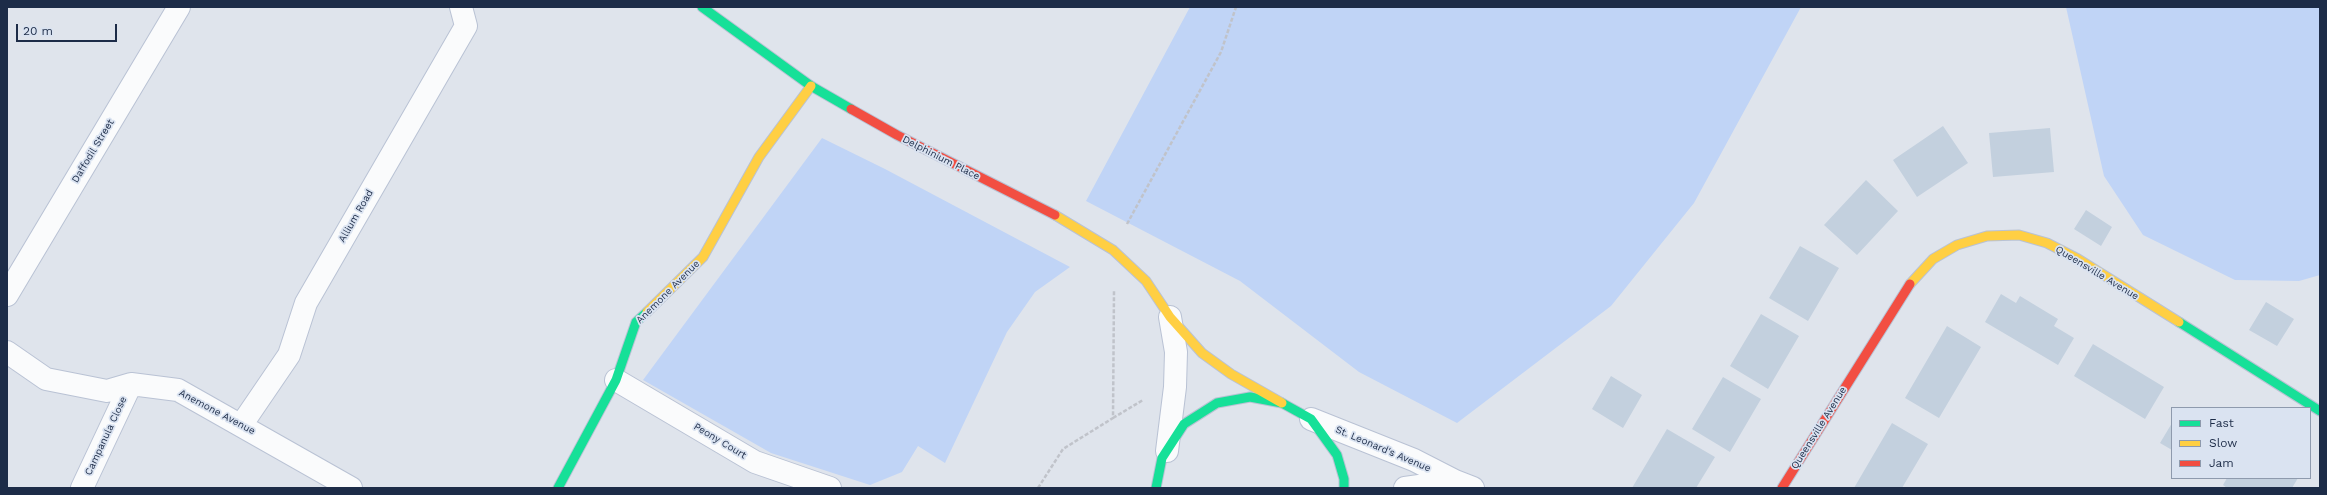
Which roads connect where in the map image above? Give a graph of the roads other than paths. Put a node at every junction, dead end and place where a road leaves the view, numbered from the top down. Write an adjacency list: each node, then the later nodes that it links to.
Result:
1 (178, 7): 5 (street, Daffodil Street)
2 (461, 7): 13 (street, Allium Road)
3 (702, 7): 4 (street, Delphinium Place)
4 (811, 86): 6 (street, Delphinium Place); 8 (street, Anemone Avenue)
5 (7, 295)
6 (1170, 317): 10 (street, Delphinium Place); 14 (street, Delphinium Place)
7 (7, 352): 9 (street, Anemone Avenue)
8 (616, 380): 18 (street, Anemone Avenue); 19 (street, Peony Court)
9 (130, 384): 13 (street, Anemone Avenue); 16 (street, Campanula Close)
10 (1282, 403): 12 (street, Delphinium Place); 14 (street)
11 (2320, 411): 23 (street, Queensville Avenue)
12 (1311, 419): 15 (street, St. Leonard's Avenue); 21 (street)
13 (242, 424): 17 (street, Anemone Avenue)
14 (1167, 451): 20 (street)
15 (1464, 485): 22 (street, St. Leonard's Avenue)
16 (82, 488)
17 (351, 488)
18 (558, 488)
19 (830, 488)
20 (1156, 488)
21 (1344, 488)
22 (1405, 488)
23 (1782, 488)

